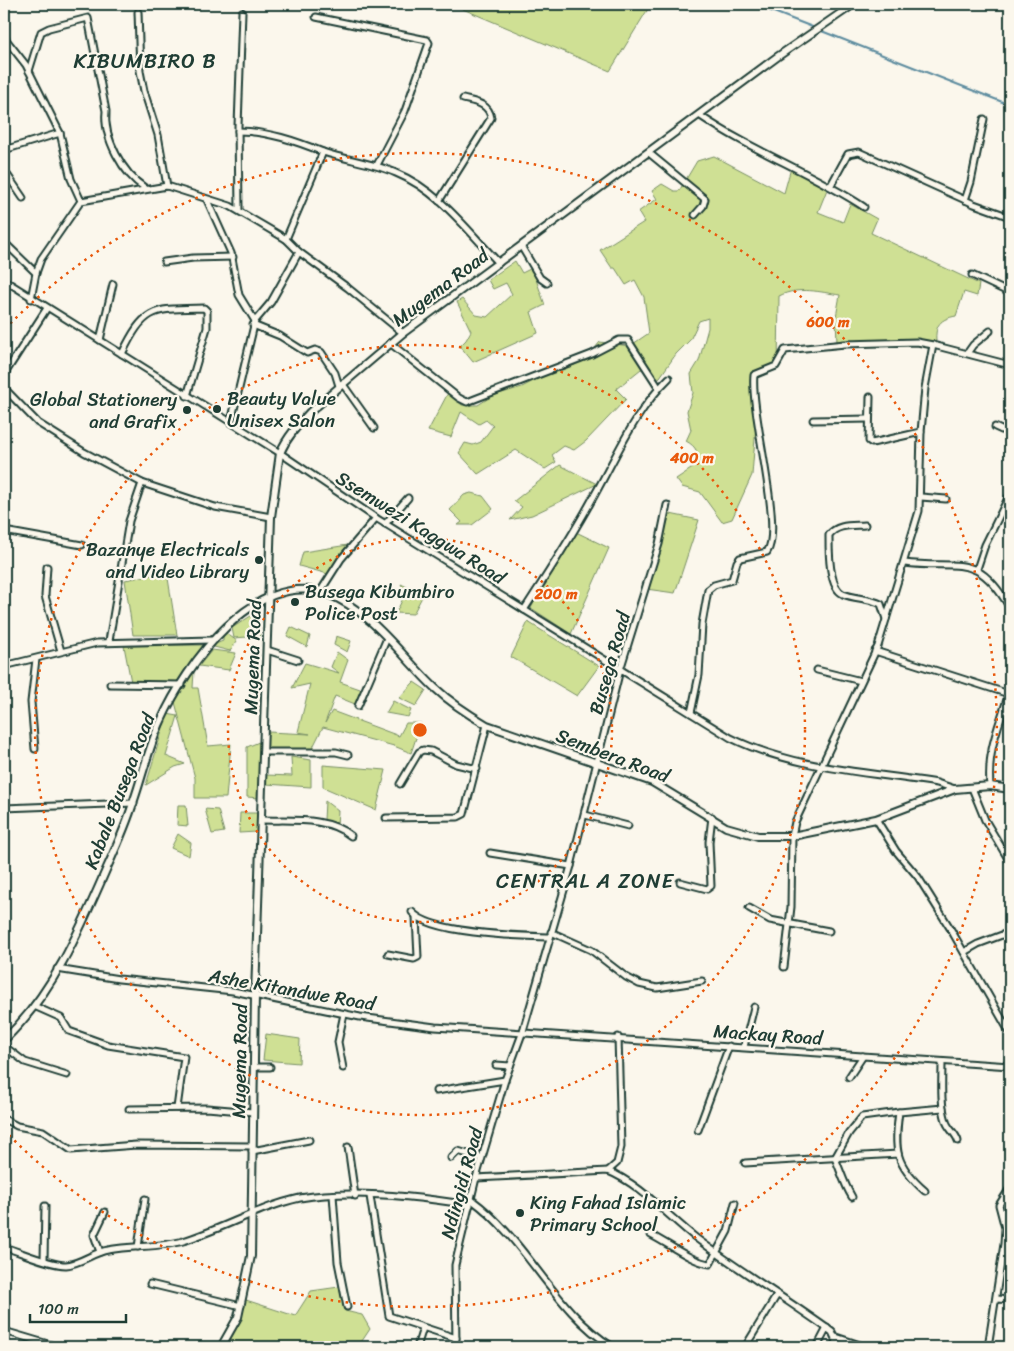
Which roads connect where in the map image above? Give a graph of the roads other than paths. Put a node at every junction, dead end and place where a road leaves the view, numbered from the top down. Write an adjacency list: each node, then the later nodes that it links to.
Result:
1 (854, 4): 8 (street, Mugema Road)
2 (138, 12): 18 (street)
3 (242, 12): 10 (street)
4 (316, 17): 15 (street)
5 (4, 37): 6 (street)
6 (29, 71): 11 (street); 19 (street)
7 (463, 99): 22 (street)
8 (699, 115): 14 (street, Mugema Road); 17 (street)
9 (984, 119): 23 (street)
10 (238, 131): 13 (street); 26 (street)
11 (60, 133): 12 (street); 24 (street)
12 (4, 150)
13 (323, 152): 15 (street); 29 (street)
14 (649, 153): 27 (street); 31 (street, Mugema Road)
15 (377, 165): 22 (street)
16 (4, 170): 20 (street)
17 (831, 185): 23 (street); 25 (street)
18 (167, 186): 19 (street); 21 (street)
19 (145, 188): 24 (street)
20 (22, 198)
21 (207, 200): 26 (street); 33 (street)
22 (439, 200): 35 (street)
23 (965, 200): 28 (street)
24 (81, 201): 36 (street)
25 (864, 207)
26 (239, 210): 29 (street)
27 (695, 215)
28 (1010, 217)
29 (286, 239): 32 (street)
30 (4, 242): 36 (street)
31 (521, 246): 35 (street, Mugema Road); 40 (street)
32 (299, 252): 44 (street); 46 (street)
33 (233, 257): 34 (street); 44 (street)
34 (164, 262)
35 (498, 263): 46 (street, Mugema Road)
36 (36, 273): 42 (street)
37 (972, 275): 41 (street)
38 (4, 280): 42 (street, Ssemwezi Kaggwa Road)
39 (113, 284): 47 (street)
40 (547, 284)
41 (1010, 293)
42 (31, 299): 43 (street, Ssemwezi Kaggwa Road)
43 (47, 308): 47 (street, Ssemwezi Kaggwa Road); 53 (street)
44 (254, 323): 55 (street); 62 (street)
45 (990, 331): 50 (street)
46 (402, 334): 48 (street, Mugema Road)
47 (100, 340): 51 (street, Ssemwezi Kaggwa Road)
48 (390, 343): 55 (street, Mugema Road); 57 (street)
49 (932, 345): 50 (street); 65 (street); 104 (street)
50 (968, 352): 52 (street)
51 (122, 354): 58 (street, Ssemwezi Kaggwa Road); 58 (street)
52 (1010, 365)
53 (4, 375)
54 (669, 378): 57 (street)
55 (340, 384): 64 (street); 67 (street, Mugema Road)
56 (4, 388): 68 (street)
57 (659, 388): 86 (street)
58 (187, 396): 62 (street, Ssemwezi Kaggwa Road)
59 (870, 397): 60 (street)
60 (869, 419): 61 (street); 65 (street)
61 (813, 420)
62 (231, 422): 67 (street, Ssemwezi Kaggwa Road)
63 (995, 427): 66 (street)
64 (374, 428)
65 (921, 432): 70 (street)
66 (1010, 434)
67 (280, 453): 74 (street, Mugema Road); 75 (street, Ssemwezi Kaggwa Road)
68 (142, 483): 74 (street); 90 (street)
69 (1010, 494): 82 (street)
70 (921, 497): 72 (street); 80 (street)
71 (408, 498): 76 (street)
72 (946, 499)
73 (667, 505): 97 (street, Busega Road)
74 (272, 516): 84 (street, Mugema Road)
75 (376, 518): 76 (street, Ssemwezi Kaggwa Road); 83 (street)
76 (385, 524): 86 (street, Ssemwezi Kaggwa Road)
77 (865, 525): 87 (street)
78 (4, 531): 79 (street)
79 (82, 545)
80 (904, 563): 82 (street); 87 (street)
81 (47, 567): 92 (street)
82 (977, 570): 85 (street)
83 (320, 592): 84 (street, Sembera Road); 88 (street, Sembera Road)
84 (269, 598): 89 (street, Kabale Busega Road); 91 (street, Mugema Road)
85 (1010, 608)
86 (524, 610): 97 (street, Ssemwezi Kaggwa Road)
87 (886, 620): 93 (street)
88 (387, 638): 103 (street); 105 (street, Sembera Road)
89 (212, 640): 90 (street); 101 (street, Kabale Busega Road)
90 (109, 641): 92 (street)
91 (267, 650): 95 (street); 107 (street, Mugema Road)
92 (61, 651): 94 (street)
93 (875, 651): 99 (street); 102 (street)
94 (36, 659): 96 (street); 106 (street)
95 (298, 660)
96 (4, 666)
97 (620, 670): 104 (street, Ssemwezi Kaggwa Road); 109 (street, Busega Road)
98 (816, 670): 99 (street)
99 (861, 681): 110 (street)
100 (110, 684): 101 (street)
101 (182, 685): 117 (street, Kabale Busega Road)
102 (1010, 692): 113 (street)
103 (358, 706)
104 (691, 713): 110 (street, Ssemwezi Kaggwa Road)
105 (487, 724): 109 (street, Sembera Road); 111 (street)
106 (35, 749)
107 (263, 752): 108 (street); 123 (street, Mugema Road)
108 (348, 755)
109 (597, 763): 119 (street, Busega Road); 120 (street, Sembera Road)
110 (820, 765): 115 (street, Ssemwezi Kaggwa Road); 126 (street)
111 (477, 769): 112 (street); 121 (street)
112 (400, 784)
113 (990, 786): 114 (street, Sembera Road); 116 (street, Sembera Road)
114 (972, 788): 115 (street, Sembera Road); 128 (street)
115 (955, 789): 122 (street, Sembera Road)
116 (1010, 789)
117 (134, 802): 118 (street); 139 (street, Kabale Busega Road)
118 (4, 808)
119 (585, 815): 124 (street); 129 (street, Busega Road)
120 (712, 817): 126 (street, Sembera Road); 130 (street)
121 (386, 818)
122 (876, 819): 126 (street, Sembera Road); 136 (street)
123 (261, 820): 125 (street); 141 (street, Mugema Road)
124 (628, 826)
125 (351, 836)
126 (792, 836): 132 (street)
127 (490, 853): 129 (street)
128 (1010, 862)
129 (571, 866): 135 (street, Busega Road)
130 (680, 882)
131 (749, 908): 132 (street)
132 (790, 923): 133 (street); 138 (street)
133 (829, 931)
134 (1010, 932): 136 (street)
135 (550, 935): 137 (street); 140 (street); 145 (street, Busega Road)
136 (964, 952): 146 (street)
137 (388, 954)
138 (784, 967)
139 (57, 969): 141 (street, Ashe Kitandwe Road); 142 (street, Kabale Busega Road)
140 (702, 981)
141 (255, 995): 144 (street, Ashe Kitandwe Road); 157 (street, Mugema Road)
142 (34, 1006): 148 (street, Kabale Busega Road); 164 (street)
143 (754, 1007): 151 (street)
144 (344, 1014): 145 (street, Ashe Kitandwe Road); 159 (street)
145 (523, 1031): 147 (street, Mackay Road); 155 (street, Ndingidi Road)
146 (1010, 1033)
147 (618, 1037): 150 (street, Mackay Road); 180 (street)
148 (4, 1040)
149 (4, 1046): 160 (street)
150 (729, 1046): 151 (street, Mackay Road); 170 (street)
151 (744, 1047): 152 (street, Mackay Road)
152 (863, 1056): 153 (street, Mackay Road); 161 (street)
153 (942, 1062): 156 (street, Mackay Road); 165 (street)
154 (496, 1065): 155 (street)
155 (510, 1066): 162 (street, Ndingidi Road)
156 (1010, 1066)
157 (254, 1067): 158 (street); 167 (street, Mugema Road)
158 (270, 1067)
159 (342, 1068)
160 (68, 1075)
161 (849, 1077)
162 (505, 1080): 163 (street); 177 (street, Ndingidi Road)
163 (436, 1091)
164 (177, 1108): 166 (street); 167 (street)
165 (943, 1108): 168 (street); 172 (street)
166 (129, 1109)
167 (253, 1112): 174 (street, Mugema Road)
168 (899, 1112): 175 (street); 178 (street)
169 (4, 1119): 174 (street)
170 (698, 1130)
171 (309, 1140): 174 (street)
172 (958, 1141)
173 (348, 1147): 185 (street)
174 (252, 1149): 193 (street, Mugema Road)
175 (898, 1154): 178 (street); 183 (street)
176 (452, 1158): 177 (street)
177 (481, 1158): 181 (street, Ndingidi Road)
178 (835, 1158): 179 (street); 187 (street)
179 (745, 1163)
180 (608, 1172): 181 (street); 198 (street)
181 (476, 1178): 189 (street, Ndingidi Road)
182 (1010, 1188): 202 (street)
183 (925, 1191)
184 (333, 1195): 185 (street); 193 (street); 205 (street)
185 (355, 1196): 186 (street)
186 (370, 1196): 189 (street); 206 (street)
187 (852, 1197)
188 (145, 1199): 196 (street)
189 (471, 1202): 210 (street, Ndingidi Road); 215 (street)
190 (735, 1203): 198 (street)
191 (45, 1206): 199 (street)
192 (105, 1212): 197 (street)
193 (252, 1213): 196 (street); 204 (street, Mugema Road)
194 (651, 1235): 198 (street)
195 (4, 1247): 199 (street)
196 (138, 1247): 197 (street)
197 (100, 1252): 199 (street)
198 (717, 1254): 201 (street)
199 (44, 1260)
200 (150, 1284): 204 (street)
201 (777, 1295): 207 (street); 216 (street)
202 (996, 1299): 203 (street); 220 (street)
203 (1010, 1300)
204 (241, 1306): 212 (street, Mugema Road)
205 (347, 1307)
206 (423, 1328): 210 (street); 213 (street)
207 (827, 1328): 209 (street); 217 (street)
208 (4, 1331): 211 (street)
209 (836, 1337): 218 (street); 219 (street)
210 (456, 1338): 214 (street, Ndingidi Road)
211 (58, 1347)
212 (222, 1347)
213 (417, 1347)
214 (456, 1347)
215 (612, 1347)
216 (745, 1347)
217 (818, 1347)
218 (839, 1347)
219 (866, 1347)
220 (988, 1347)

